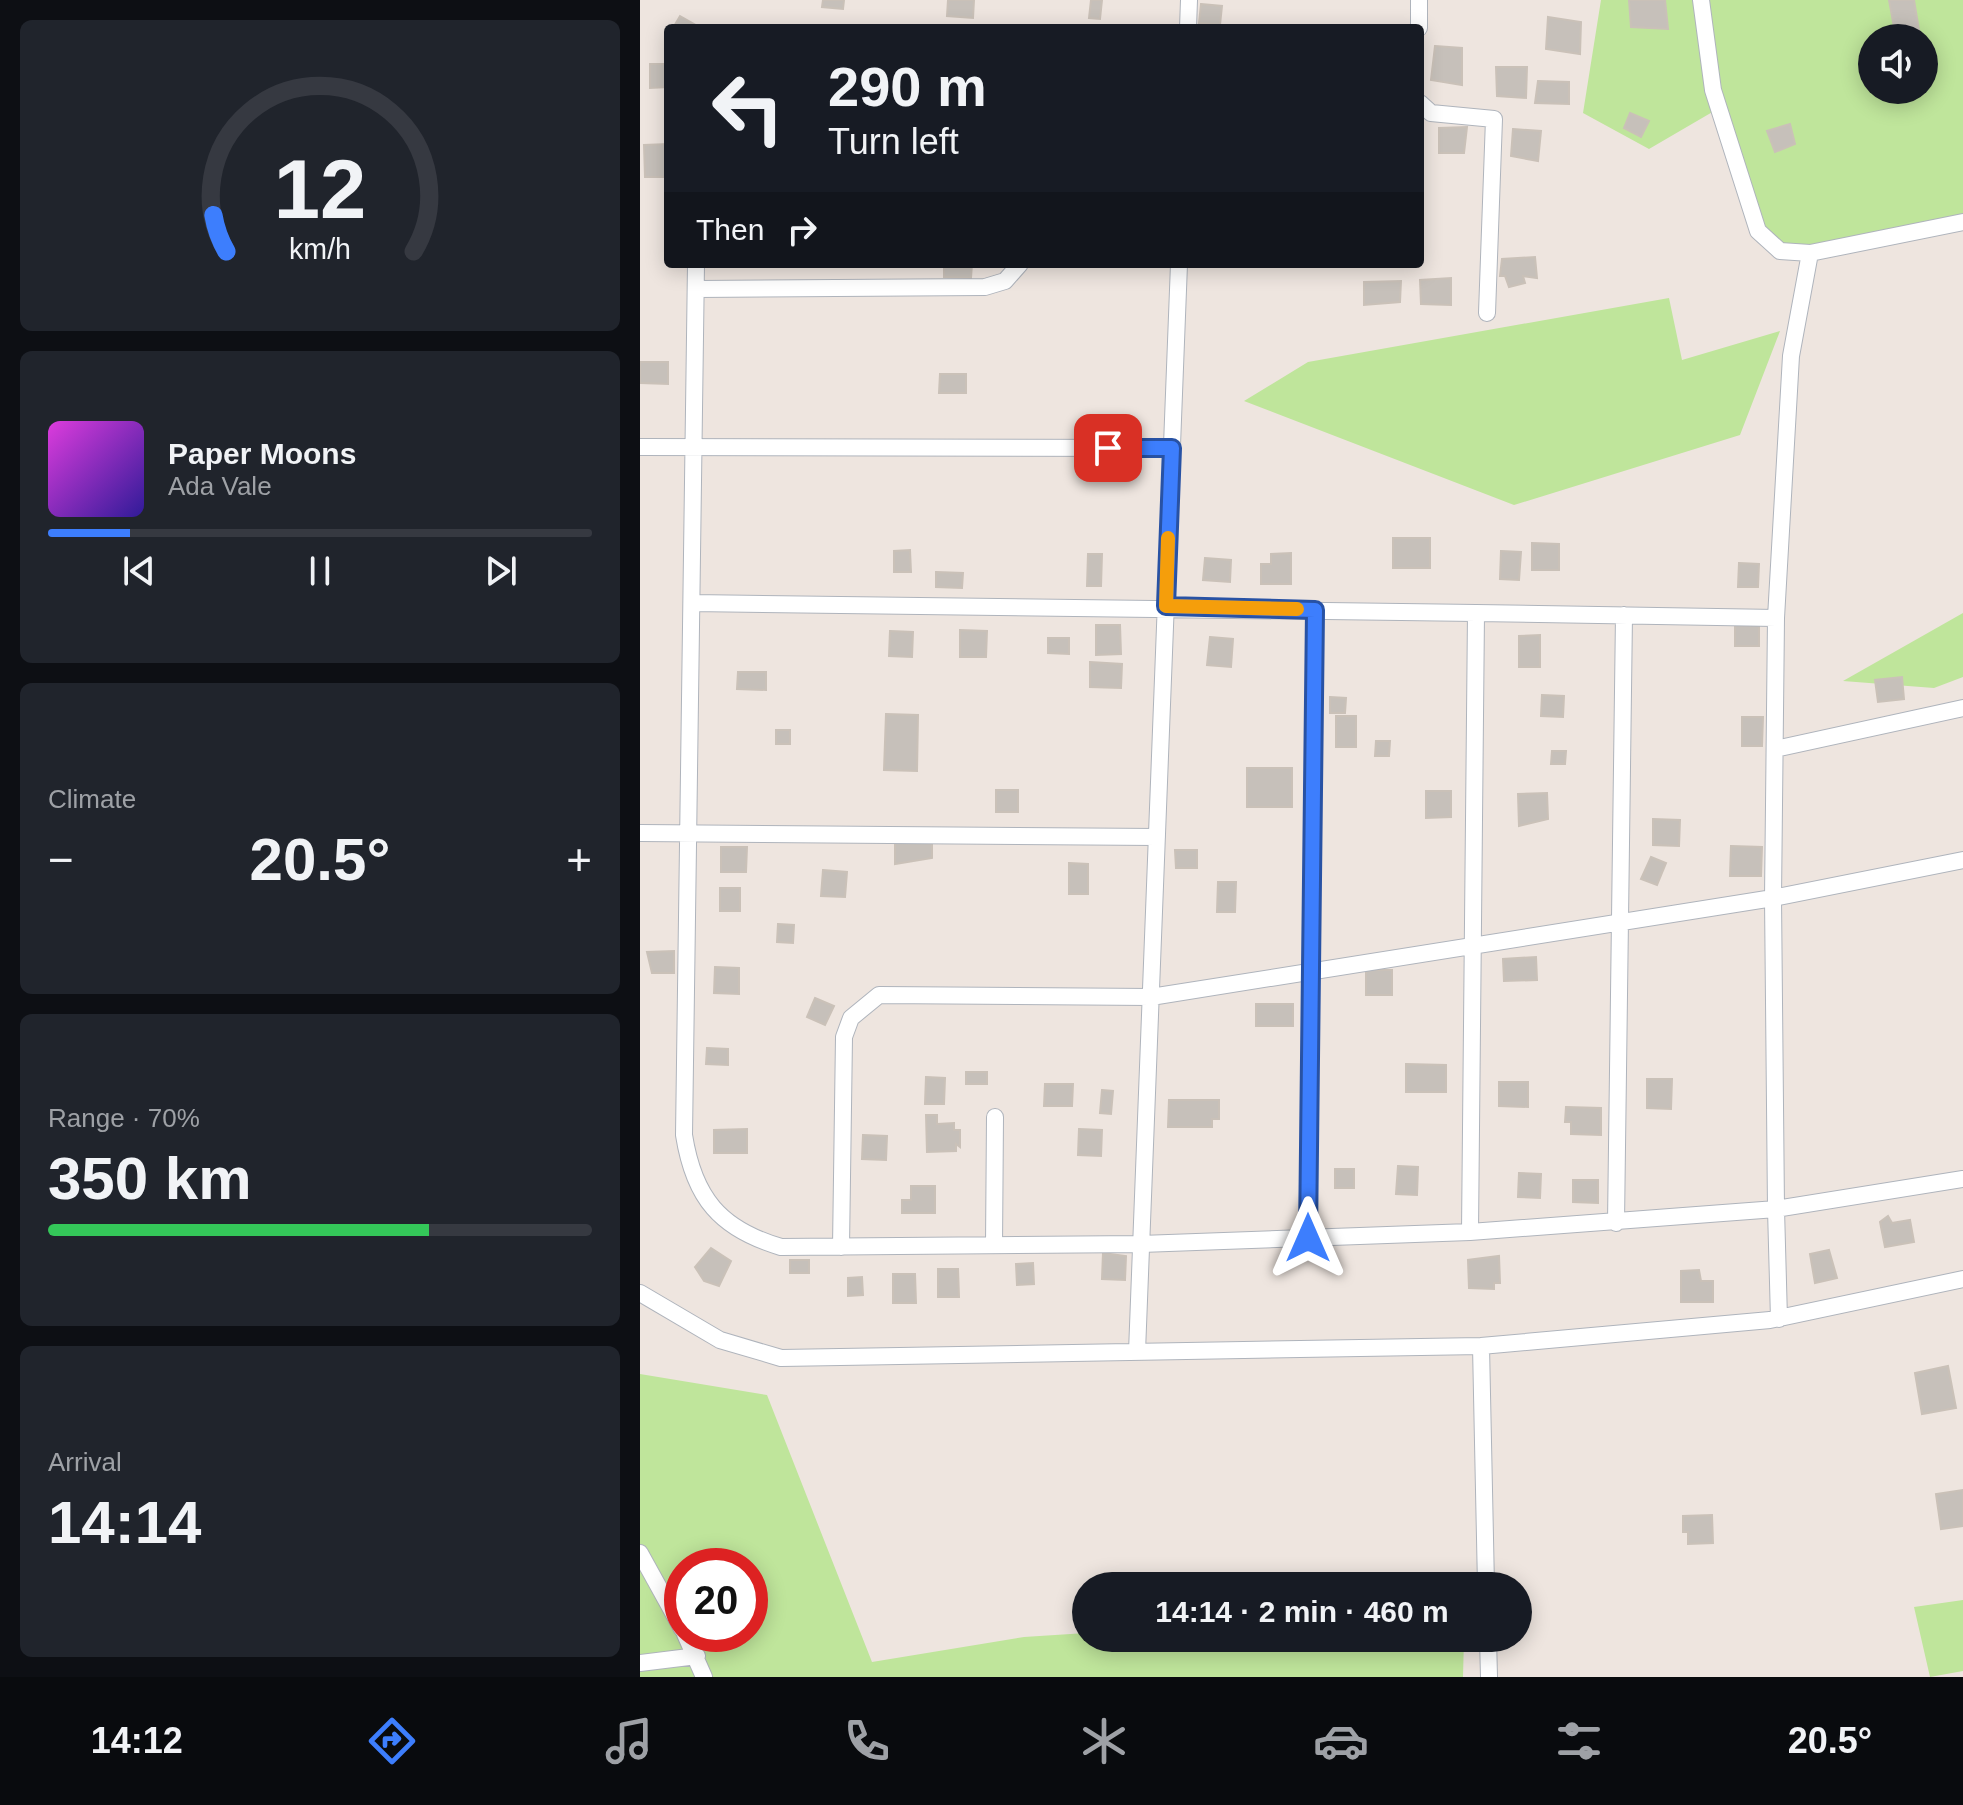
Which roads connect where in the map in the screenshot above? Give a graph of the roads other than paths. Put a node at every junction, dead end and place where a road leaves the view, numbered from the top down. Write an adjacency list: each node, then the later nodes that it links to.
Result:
1 (1189, 0): 4 (street)
2 (1419, 0): 5 (street)
3 (1701, 0): 8 (street)
4 (1188, 24)
5 (1419, 24)
6 (1424, 107): 13 (street)
7 (1963, 222): 8 (street)
8 (1810, 253): 22 (street)
9 (696, 268): 12 (street)
10 (1016, 268): 12 (street)
11 (1179, 268): 16 (street)
12 (696, 289): 14 (street)
13 (1487, 313)
14 (694, 446): 15 (street); 16 (street); 17 (street)
15 (640, 447)
16 (1172, 448): 18 (street)
17 (692, 603): 18 (street); 26 (street)
18 (1166, 606): 19 (street); 27 (street)
19 (1315, 610): 20 (street); 32 (street)
20 (1476, 613): 21 (street); 31 (street)
21 (1624, 615): 22 (street); 30 (street)
22 (1776, 618): 24 (street)
23 (1963, 708): 24 (street)
24 (1775, 749): 29 (street)
25 (640, 833): 26 (street)
26 (689, 833): 27 (street); 42 (street)
27 (1157, 837): 33 (street)
28 (1963, 860): 29 (street)
29 (1773, 898): 30 (street); 36 (street)
30 (1622, 923): 31 (street); 37 (street)
31 (1473, 948): 32 (street); 38 (street)
32 (1310, 973): 33 (street); 39 (street)
33 (1151, 997): 40 (street); 42 (street)
34 (995, 1117): 41 (street)
35 (1963, 1179): 36 (street)
36 (1776, 1209): 37 (street); 45 (street)
37 (1616, 1223): 38 (street)
38 (1470, 1232): 39 (street)
39 (1308, 1238): 40 (street)
40 (1141, 1244): 41 (street); 47 (street)
41 (994, 1245): 42 (street)
42 (841, 1247)
43 (1963, 1279): 45 (street)
44 (640, 1293): 47 (street)
45 (1779, 1319): 46 (street)
46 (1481, 1346): 47 (street); 49 (street)
47 (1137, 1352)
48 (640, 1553): 50 (street)
49 (1486, 1572)
50 (664, 1597)
51 (695, 1652): 53 (street)
52 (1488, 1652): 56 (street)
53 (697, 1656): 54 (street); 55 (street)
54 (640, 1663)
55 (704, 1677)
56 (1489, 1677)

